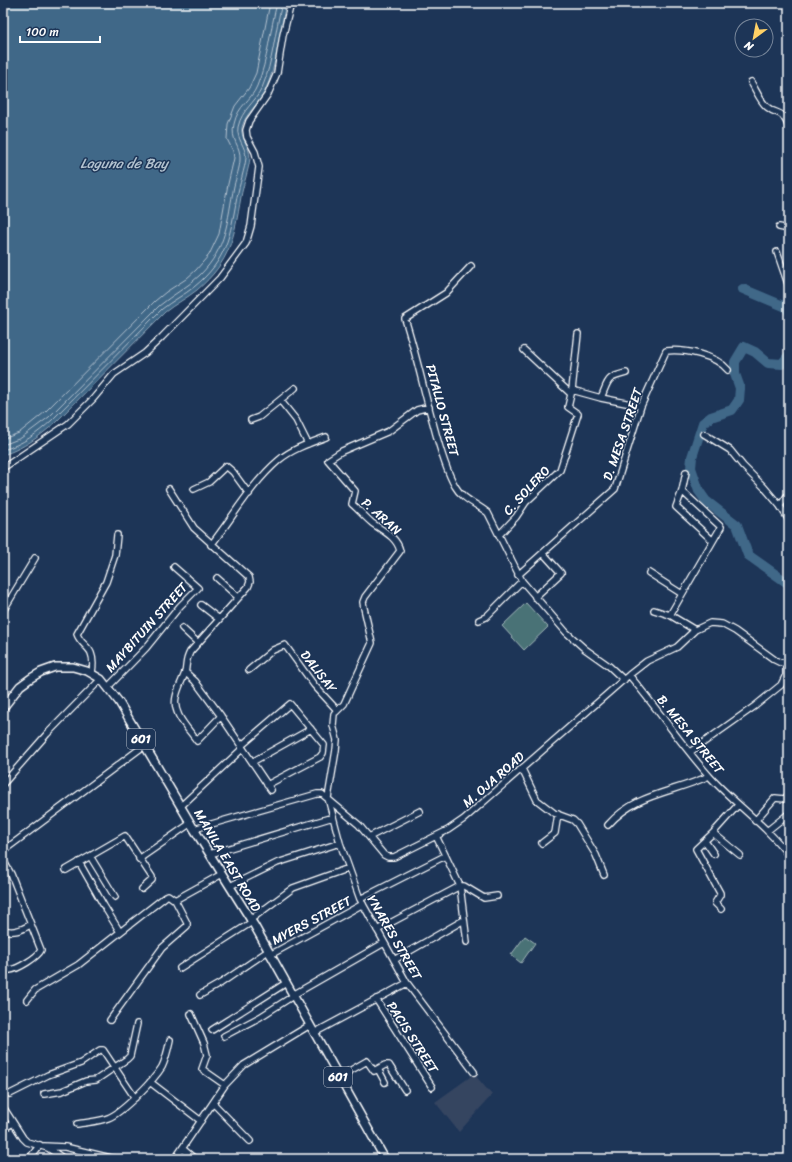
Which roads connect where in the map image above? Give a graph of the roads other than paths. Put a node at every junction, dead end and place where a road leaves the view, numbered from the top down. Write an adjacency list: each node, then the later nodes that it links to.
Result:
1 (291, 3): 23 (street)
2 (751, 82): 3 (street)
3 (789, 128)
4 (779, 227): 5 (street)
5 (789, 229)
6 (777, 252): 8 (street)
7 (471, 266): 18 (street, PITALLO STREET)
8 (789, 287)
9 (578, 334): 14 (street)
10 (524, 350): 14 (street)
11 (728, 370): 17 (street, D. MESA STREET)
12 (626, 373): 15 (street)
13 (295, 388): 16 (street)
14 (572, 392): 15 (street); 33 (street, C. SOLERO)
15 (601, 398): 17 (street)
16 (280, 400): 19 (street); 22 (street)
17 (641, 406): 36 (street, D. MESA STREET)
18 (429, 407): 33 (street, PITALLO STREET); 64 (street, P. ARAN)
19 (251, 420)
20 (704, 434): 30 (street)
21 (326, 437): 22 (street)
22 (308, 444): 29 (street)
23 (3, 468)
24 (686, 472): 27 (street)
25 (169, 489): 35 (street)
26 (194, 489): 29 (street)
27 (682, 491): 34 (street); 34 (street)
28 (789, 493): 30 (street)
29 (249, 494): 35 (street)
30 (780, 506): 31 (street)
31 (789, 520)
32 (117, 535): 58 (street)
33 (499, 535): 40 (street, PITALLO STREET)
34 (712, 540): 43 (street)
35 (211, 545): 45 (street)
36 (543, 553): 40 (street, D. MESA STREET); 44 (street)
37 (35, 558): 48 (street)
38 (174, 567): 62 (street, MAYBITUIN STREET)
39 (649, 573): 43 (street)
40 (518, 575): 42 (street, PITALLO STREET)
41 (217, 578): 45 (street)
42 (522, 581): 44 (street, PITALLO STREET); 51 (street)
43 (682, 594): 49 (street)
44 (535, 597): 61 (street, PITALLO STREET)
45 (238, 598): 50 (street)
46 (201, 605): 50 (street)
47 (654, 610): 49 (street)
48 (3, 611)
49 (670, 615): 53 (street)
50 (219, 619): 54 (street)
51 (479, 620)
52 (182, 628): 54 (street)
53 (695, 630): 55 (street, M. OJA ROAD); 59 (street, M. OJA ROAD)
54 (198, 643): 57 (street)
55 (788, 662): 69 (street)
56 (249, 670): 64 (street, DALISAY)
57 (185, 672): 65 (street); 65 (street)
58 (92, 673): 60 (main road, MANILA EAST ROAD / 601); 63 (main road, MANILA EAST ROAD / 601)
59 (629, 675): 61 (street, M. OJA ROAD); 69 (street, B. MESA STREET)
60 (101, 679): 62 (main road, MANILA EAST ROAD / 601); 73 (street)
61 (624, 680): 71 (street, M. OJA ROAD)
62 (108, 687): 67 (main road, MANILA EAST ROAD / 601)
63 (3, 708)
64 (336, 712): 75 (street)
65 (221, 716): 68 (street)
66 (311, 729): 68 (street); 70 (street); 70 (street)
67 (144, 745): 77 (main road, MANILA EAST ROAD / 601); 92 (street)
68 (242, 747): 70 (street); 77 (street)
69 (690, 752): 72 (street, B. MESA STREET)
70 (252, 762)
71 (522, 769): 79 (street); 87 (street, M. OJA ROAD)
72 (709, 776): 76 (street, B. MESA STREET); 83 (street)
73 (3, 784)
74 (789, 794): 82 (street)
75 (328, 798): 81 (street, YNARES STREET); 84 (street); 88 (street, M. OJA ROAD)
76 (738, 805): 82 (street, B. MESA STREET); 86 (street)
77 (181, 806): 84 (main road, MANILA EAST ROAD / 601)
78 (420, 812): 88 (street)
79 (558, 814): 91 (street); 105 (street)
80 (789, 816): 85 (street)
81 (333, 817): 90 (street, YNARES STREET); 93 (street)
82 (755, 821): 85 (street, B. MESA STREET)
83 (608, 825)
84 (192, 826): 93 (main road, MANILA EAST ROAD / 601); 99 (street)
85 (767, 831): 98 (street, B. MESA STREET)
86 (713, 833): 89 (street); 95 (street)
87 (436, 836): 88 (street, M. OJA ROAD); 97 (street)
88 (369, 837)
89 (705, 841): 94 (street); 113 (street)
90 (340, 843): 102 (street, YNARES STREET); 106 (street)
91 (542, 843)
92 (3, 850)
93 (210, 854): 104 (main road, MANILA EAST ROAD / 601)
94 (714, 854)
95 (740, 854)
96 (90, 856): 99 (street); 101 (street); 110 (street)
97 (445, 856): 107 (street); 112 (street, MYERS STREET)
98 (789, 856)
99 (139, 859): 108 (street)
100 (3, 860): 116 (street)
101 (79, 862): 103 (street); 119 (street)
102 (349, 868): 112 (street, YNARES STREET); 115 (street)
103 (66, 870)
104 (222, 874): 106 (main road, MANILA EAST ROAD / 601); 111 (street)
105 (604, 875)
106 (230, 886): 115 (main road, MANILA EAST ROAD / 601)
107 (460, 886): 109 (street); 114 (street); 118 (street)
108 (142, 889)
109 (497, 896)
110 (115, 897)
111 (175, 900): 119 (street); 133 (street)
112 (362, 902): 118 (street, YNARES STREET); 122 (street, MYERS STREET)
113 (721, 909)
114 (464, 920): 120 (street); 123 (street)
115 (251, 921): 122 (main road, MANILA EAST ROAD / 601); 124 (street)
116 (30, 925): 117 (street); 125 (street)
117 (3, 930)
118 (377, 930): 121 (street, YNARES STREET)
119 (120, 932): 131 (street)
120 (467, 942)
121 (384, 944): 123 (street, YNARES STREET); 129 (street)
122 (269, 953): 126 (main road, MANILA EAST ROAD / 601); 128 (street, MYERS STREET)
123 (394, 960): 127 (street, YNARES STREET)
124 (180, 968)
125 (3, 969)
126 (286, 983): 129 (main road, MANILA EAST ROAD / 601); 136 (street)
127 (407, 983): 130 (street); 142 (street, YNARES STREET)
128 (200, 995)
129 (293, 995): 135 (main road, MANILA EAST ROAD / 601); 138 (street)
130 (376, 999): 137 (street); 147 (street, PACIS STREET)
131 (27, 1000)
132 (191, 1014): 146 (street)
133 (110, 1020)
134 (137, 1024): 140 (street)
135 (310, 1025): 137 (main road, MANILA EAST ROAD / 601); 146 (street)
136 (212, 1030)
137 (314, 1033): 143 (main road, MANILA EAST ROAD / 601)
138 (224, 1036)
139 (170, 1040): 144 (street)
140 (115, 1068): 149 (street); 150 (street); 151 (street)
141 (376, 1070): 143 (street); 145 (street); 148 (street)
142 (474, 1072)
143 (339, 1077): 167 (main road, MANILA EAST ROAD / 601)
144 (150, 1082): 151 (street); 154 (street)
145 (385, 1082)
146 (225, 1085): 152 (street)
147 (432, 1087)
148 (405, 1090)
149 (10, 1094)
150 (44, 1094)
151 (134, 1098): 156 (street)
152 (213, 1103): 154 (street); 158 (street)
153 (5, 1110): 155 (street)
154 (201, 1122): 160 (street)
155 (13, 1123): 157 (street); 159 (street)
156 (77, 1124)
157 (3, 1129)
158 (250, 1141)
159 (40, 1146): 161 (street); 162 (street); 163 (street)
160 (182, 1149): 165 (street); 166 (street)
161 (94, 1156): 164 (street)
162 (29, 1159)
163 (64, 1159)
164 (115, 1159)
165 (176, 1159)
166 (195, 1159)
167 (385, 1159)

